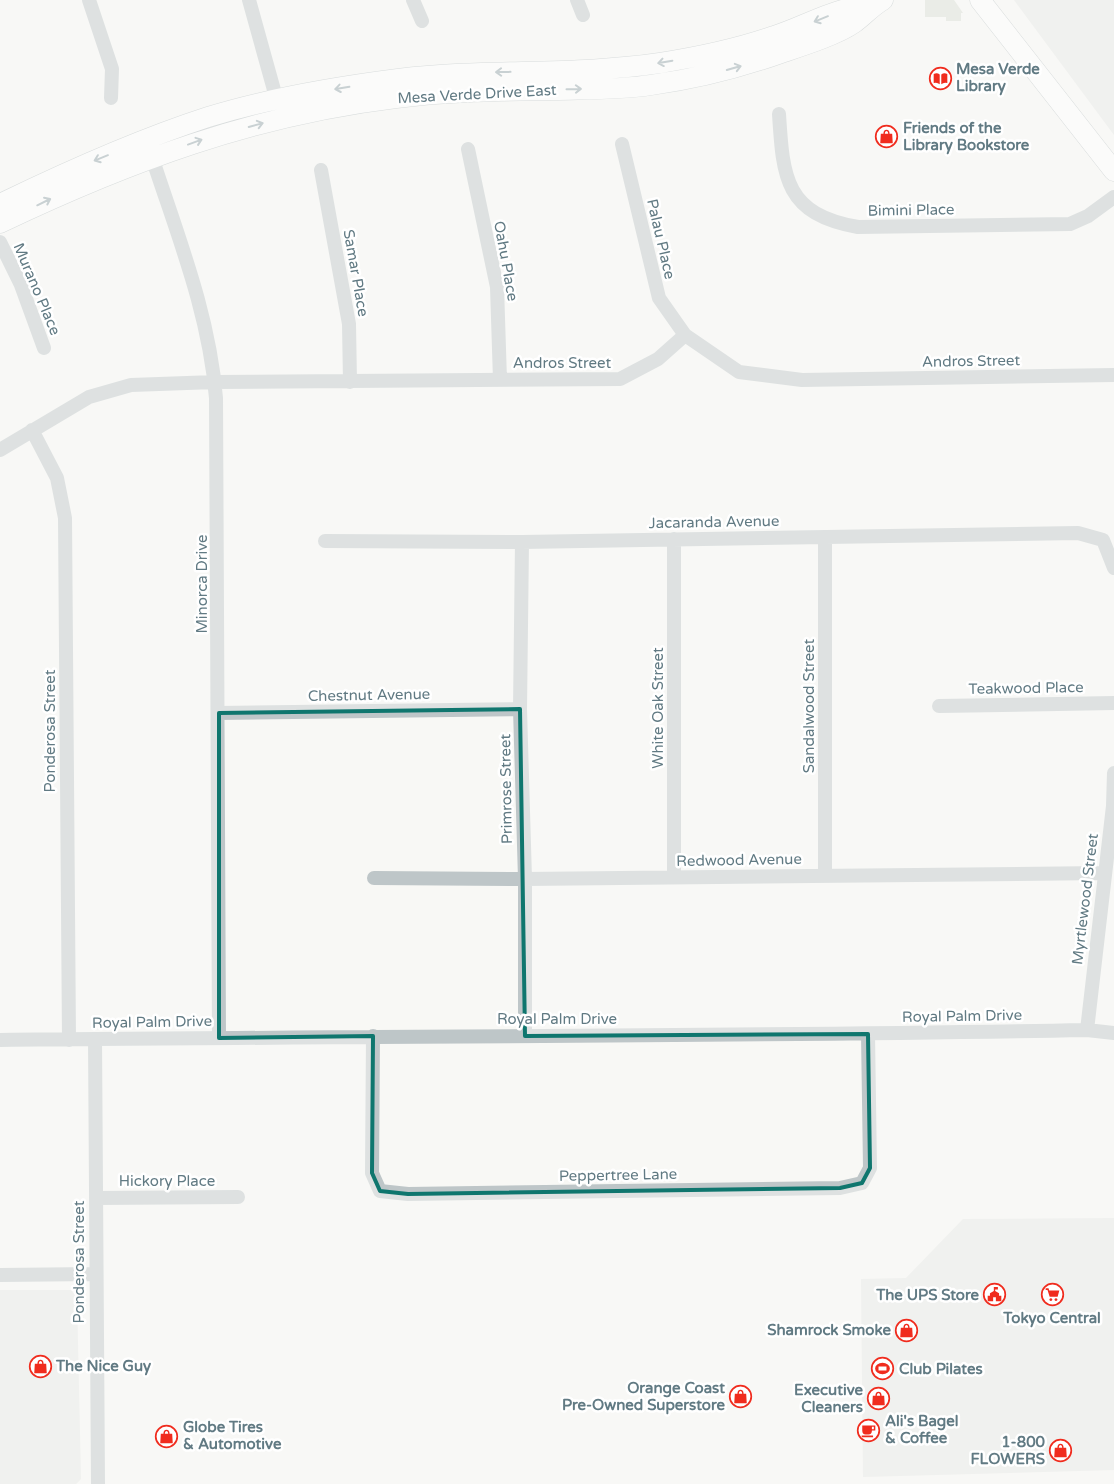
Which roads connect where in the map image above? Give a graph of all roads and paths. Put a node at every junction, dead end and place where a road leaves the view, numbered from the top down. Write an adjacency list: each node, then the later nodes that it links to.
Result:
1 (89, 0): 9 (street)
2 (249, 0): 10 (street)
3 (414, 0): 8 (street)
4 (577, 0): 7 (street)
5 (980, 0): 17 (street)
6 (875, 4): 10 (street, Mesa Verde Drive East, one-way to 10); 12 (street, Mesa Verde Drive East, one-way to 6)
7 (583, 15)
8 (422, 21)
9 (111, 98)
10 (276, 99): 12 (street); 14 (street, Mesa Verde Drive East)
11 (779, 114): 18 (street, Bimini Place)
12 (282, 118): 14 (street, Mesa Verde Drive East, one-way to 12)
13 (622, 144): 22 (street, Palau Place)
14 (149, 148): 19 (street, Mesa Verde Drive East, one-way to 19); 20 (street, Mesa Verde Drive East, one-way to 14); 26 (street, Minorca Drive)
15 (468, 149): 25 (street, Oahu Place)
16 (320, 170): 27 (street, Samar Place)
17 (1114, 171)
18 (1114, 197)
19 (0, 204)
20 (0, 223)
21 (0, 242): 23 (street, Murano Place)
22 (685, 335): 24 (street, Andros Street); 25 (street, Andros Street)
23 (44, 348)
24 (1114, 376)
25 (500, 380): 27 (street, Andros Street)
26 (215, 382): 27 (street, Andros Street); 28 (street, Andros Street); 38 (street, Minorca Drive)
27 (350, 382)
28 (32, 430): 29 (street, Andros Street); 53 (street, Ponderosa Street)
29 (0, 450)
30 (825, 537): 31 (street, Jacaranda Avenue); 34 (street, Jacaranda Avenue); 41 (street, Sandalwood Street)
31 (674, 539): 33 (street, Jacaranda Avenue); 42 (street, White Oak Street)
32 (325, 541): 33 (street, Jacaranda Avenue)
33 (522, 542): 37 (street, Primrose Street)
34 (1114, 568)
35 (1114, 703): 36 (street, Teakwood Place)
36 (939, 706)
37 (520, 709): 38 (street, Chestnut Avenue); 44 (street, Primrose Street)
38 (219, 713): 50 (street, Minorca Drive)
39 (1114, 773): 40 (street, Myrtlewood Street)
40 (1104, 873): 41 (street, Redwood Avenue); 45 (street, Myrtlewood Street)
41 (825, 875): 42 (street, Redwood Avenue)
42 (674, 877): 44 (street, Redwood Avenue)
43 (374, 878): 44 (street, Redwood Avenue)
44 (525, 879): 49 (street, Primrose Street)
45 (1087, 1030): 46 (street, Royal Palm Drive); 47 (street, Royal Palm Drive)
46 (1114, 1033)
47 (868, 1034): 48 (street, Peppertree Lane); 49 (street, Royal Palm Drive)
48 (373, 1036): 49 (street, Royal Palm Drive); 50 (street, Royal Palm Drive)
49 (525, 1036)
50 (219, 1038): 51 (street, Royal Palm Drive)
51 (95, 1039): 53 (street, Royal Palm Drive); 55 (street, Ponderosa Street)
52 (0, 1040): 53 (street, Royal Palm Drive)
53 (69, 1040)
54 (238, 1197): 55 (street, Hickory Place)
55 (96, 1198): 56 (street, Ponderosa Street)
56 (95, 1274): 57 (street); 58 (street, Ponderosa Street)
57 (0, 1275)
58 (98, 1484)

